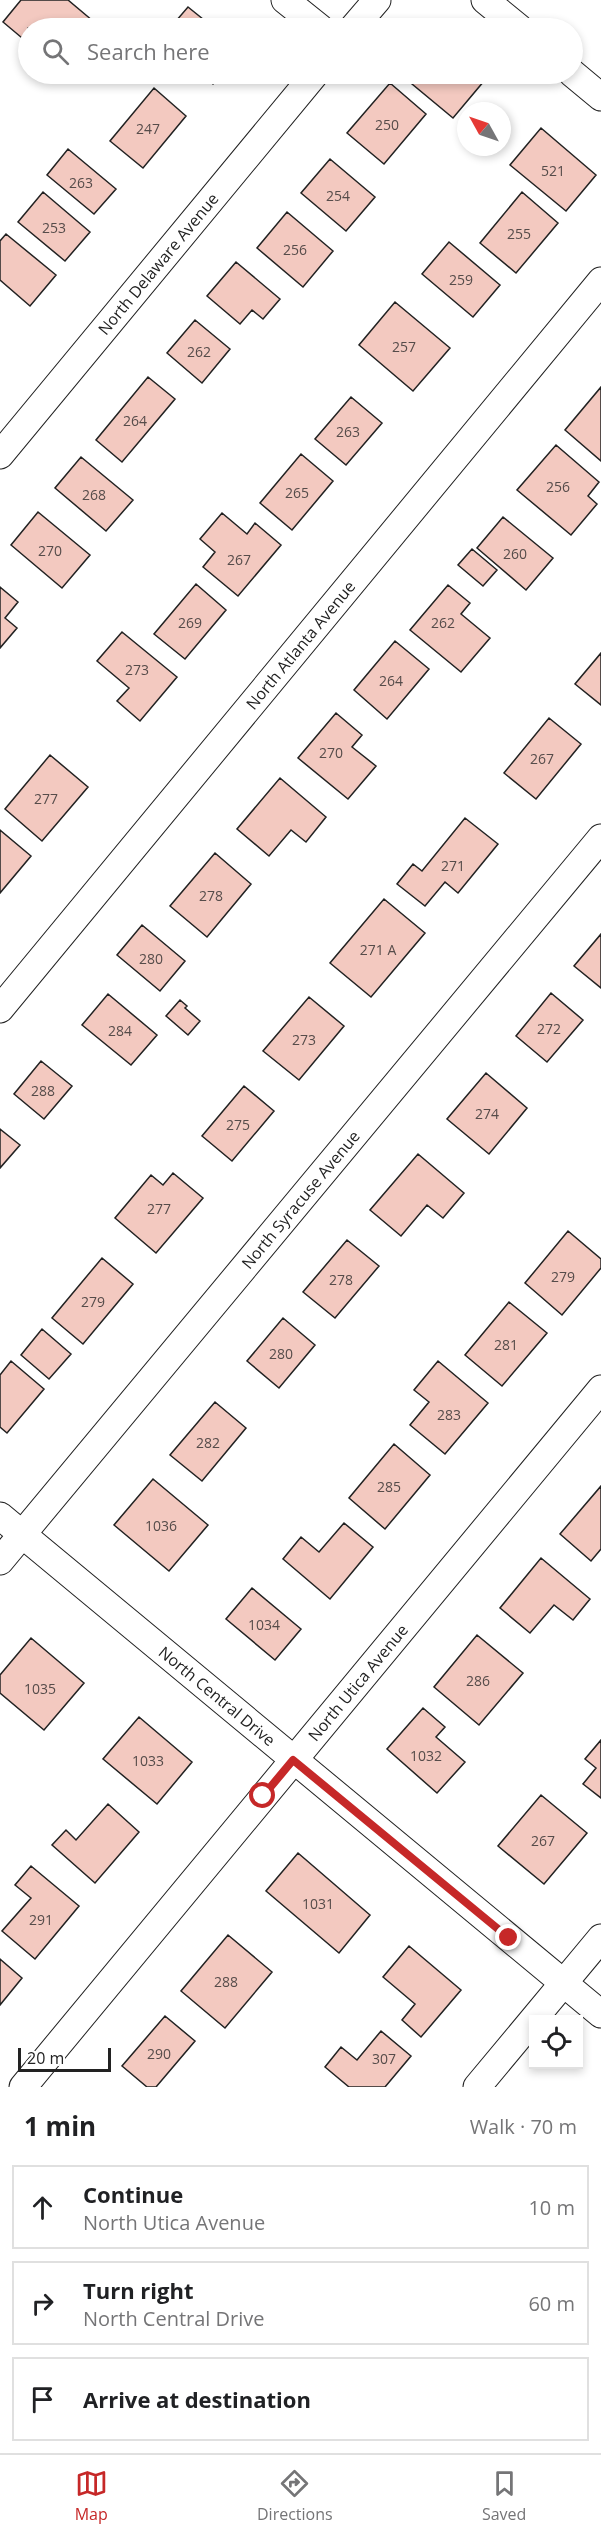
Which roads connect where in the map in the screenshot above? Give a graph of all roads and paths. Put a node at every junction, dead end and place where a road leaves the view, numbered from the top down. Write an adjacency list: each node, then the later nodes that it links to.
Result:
1 (285, 0): 4 (street)
2 (377, 0): 5 (street)
3 (485, 0): 6 (street)
4 (308, 18)
5 (362, 18)
6 (507, 18)
7 (583, 82): 9 (street)
8 (307, 84): 11 (street, North Delaware Avenue)
9 (601, 97)
10 (601, 281): 13 (street, North Atlanta Avenue)
11 (0, 455)
12 (601, 838): 16 (street, North Syracuse Avenue)
13 (0, 1009)
14 (601, 1389): 18 (street, North Utica Avenue)
15 (0, 1516): 16 (street, North Central Drive)
16 (22, 1535): 17 (street, North Syracuse Avenue); 18 (street, North Central Drive)
17 (0, 1561)
18 (293, 1760): 20 (street, North Central Drive); 22 (street, North Utica Avenue)
19 (601, 1938): 20 (street)
20 (563, 1983): 21 (street, North Central Drive); 23 (street)
21 (601, 2014)
22 (23, 2087)
23 (477, 2087)

